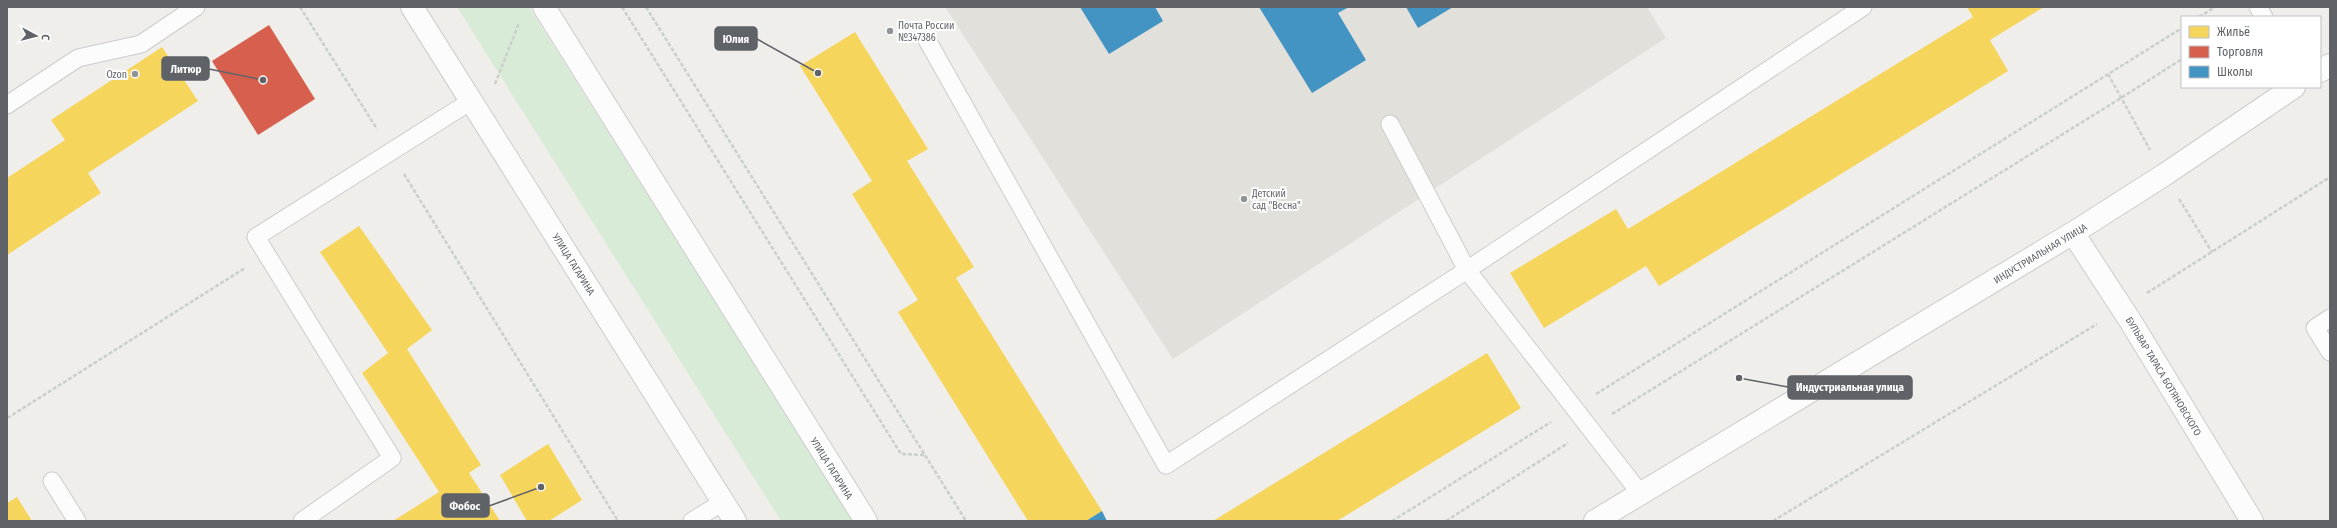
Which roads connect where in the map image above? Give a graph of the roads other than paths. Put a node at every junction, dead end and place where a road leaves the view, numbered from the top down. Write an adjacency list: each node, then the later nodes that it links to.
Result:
1 (196, 7): 11 (lane)
2 (412, 7): 12 (street, УЛИЦА ГАГАРИНА)
3 (544, 7): 25 (street, УЛИЦА ГАГАРИНА)
4 (1863, 7): 15 (lane)
5 (2258, 7): 6 (lane)
6 (2263, 16)
7 (926, 38): 15 (lane)
8 (2330, 65): 9 (street)
9 (2321, 70)
10 (2293, 88): 14 (street, ИНДУСТРИАЛЬНАЯ УЛИЦА)
11 (7, 105)
12 (476, 109): 20 (street, УЛИЦА ГАГАРИНА); 22 (lane)
13 (1390, 124): 15 (lane)
14 (2073, 233): 19 (street, ИНДУСТРИАЛЬНАЯ УЛИЦА); 27 (street, БУЛЬВАР ТАРАСА БОТЯНОВСКОГО)
15 (1467, 270): 19 (lane)
16 (2330, 318): 17 (lane)
17 (2330, 352)
18 (52, 481): 21 (lane)
19 (1640, 493): 26 (street, ИНДУСТРИАЛЬНАЯ УЛИЦА)
20 (723, 502): 23 (lane); 24 (street, УЛИЦА ГАГАРИНА)
21 (78, 521)
22 (302, 521)
23 (692, 521)
24 (735, 521)
25 (866, 521)
26 (1595, 521)
27 (2252, 521)

